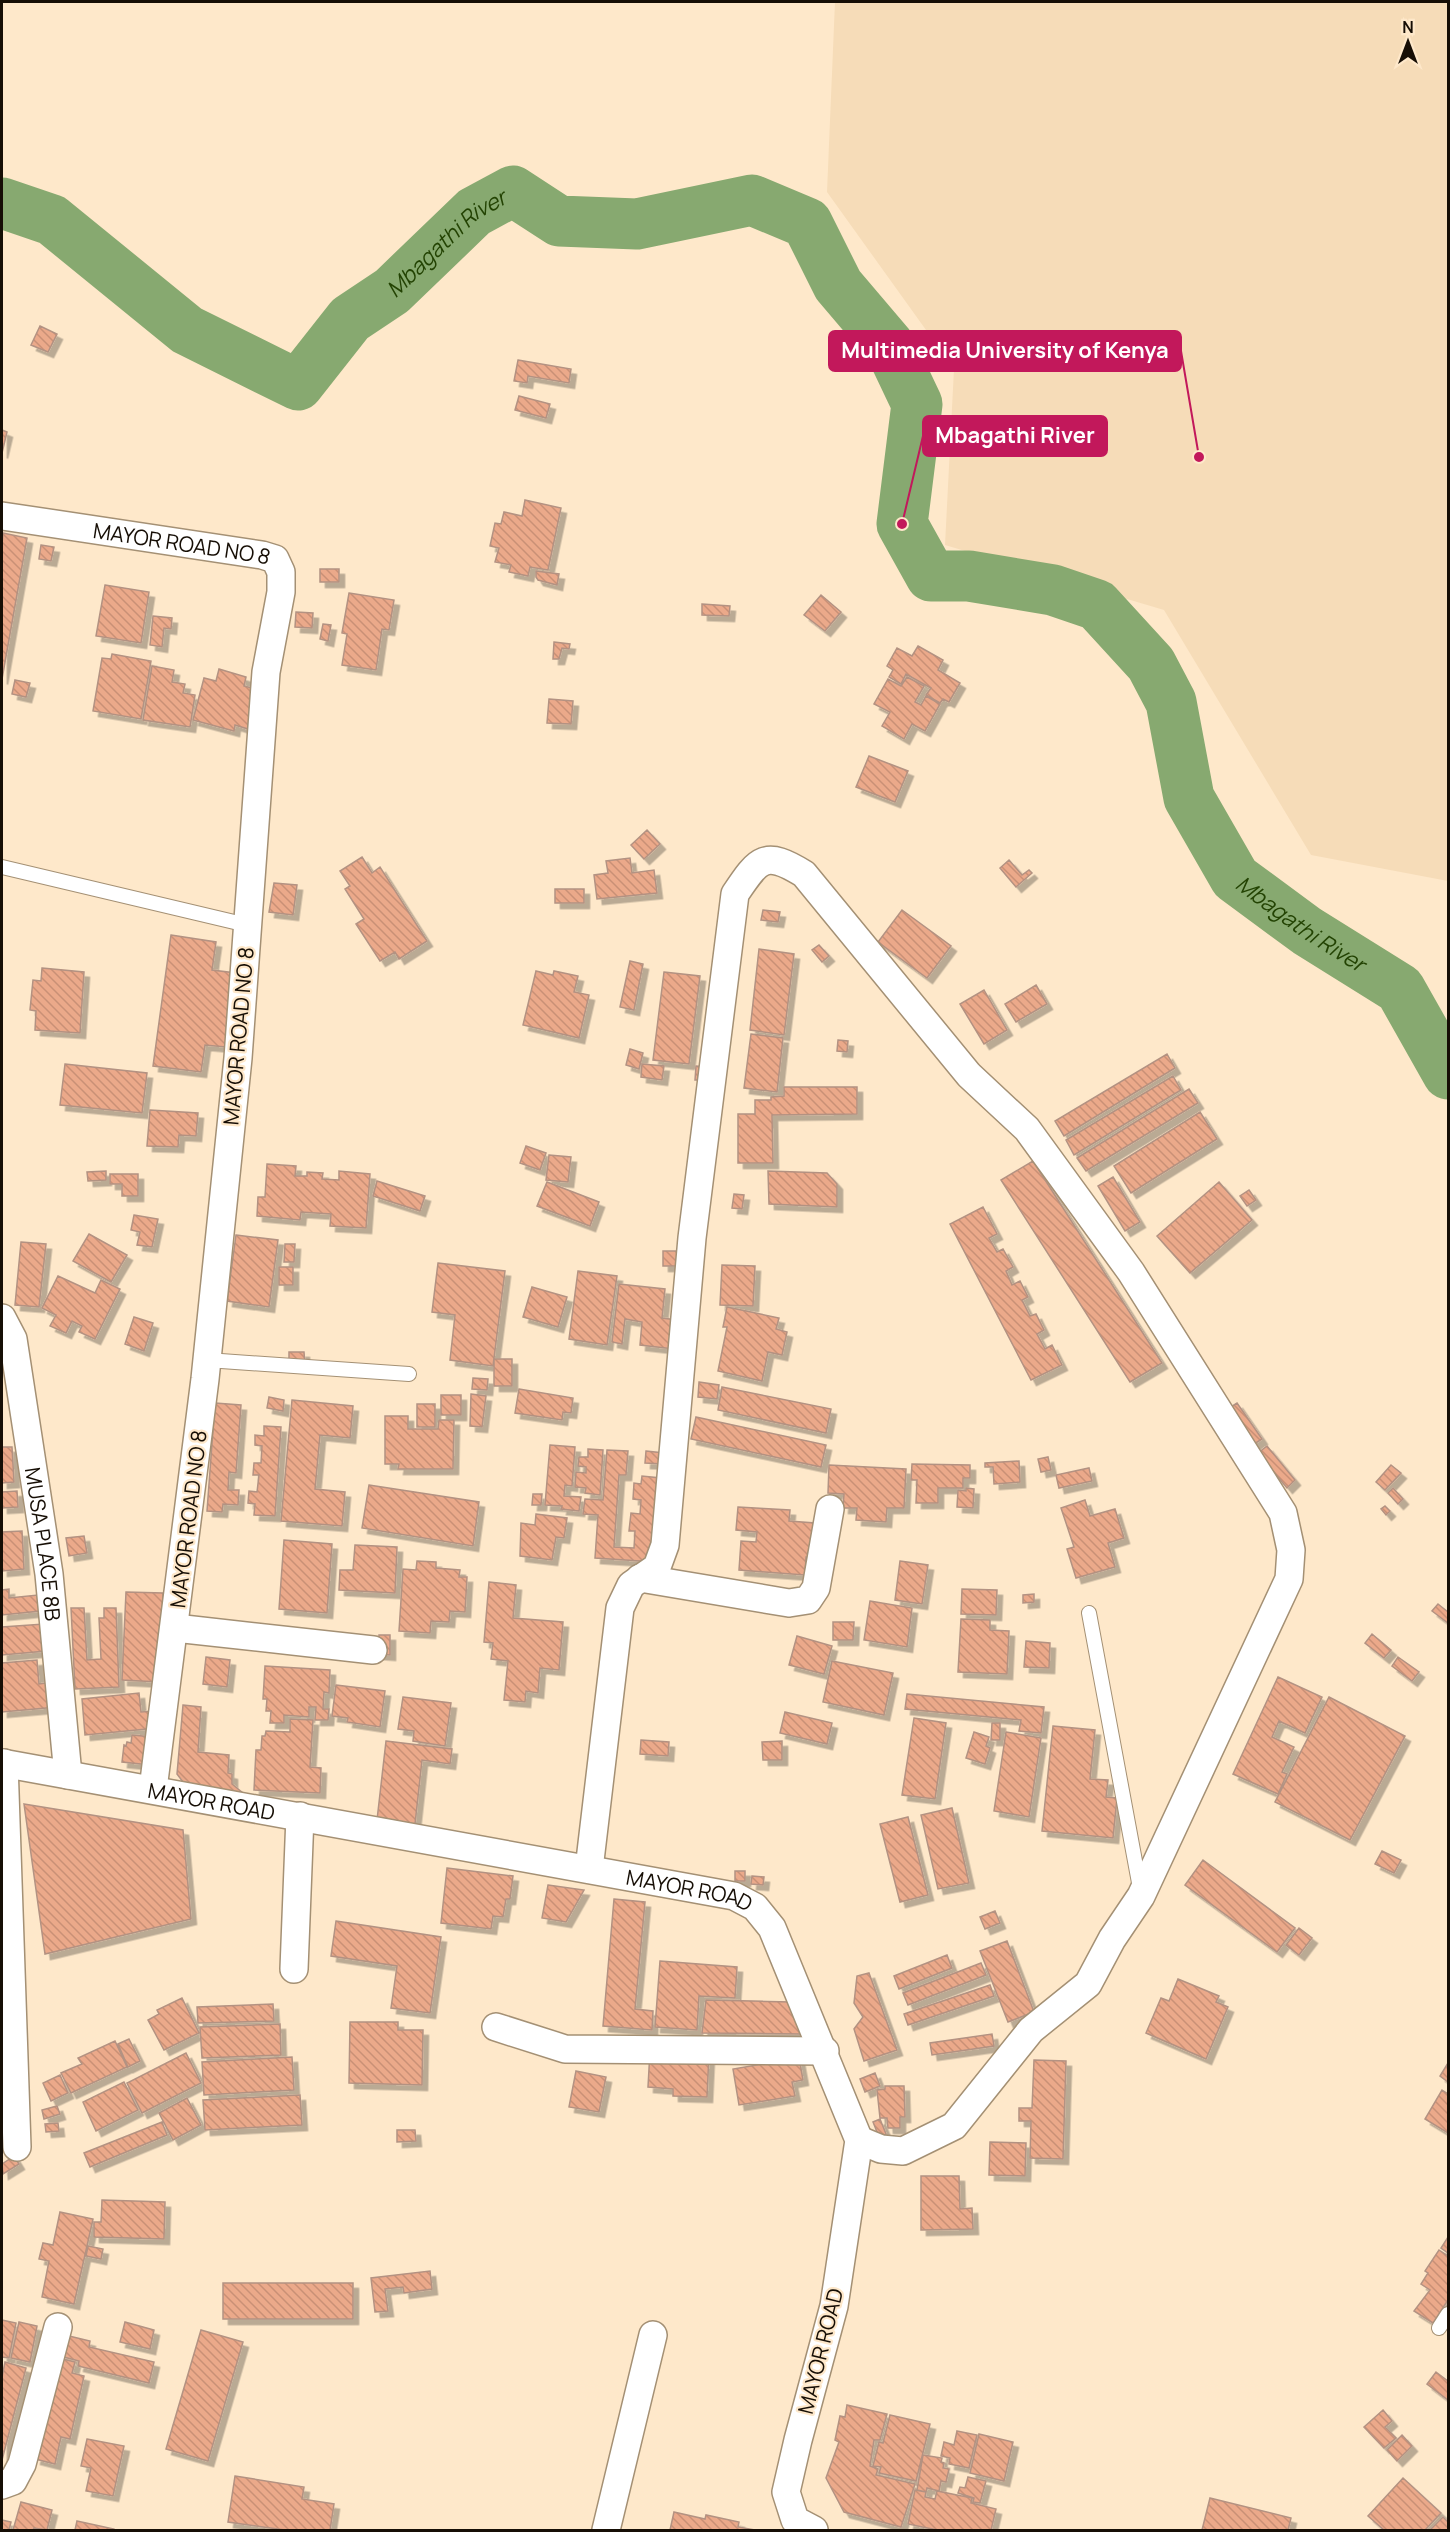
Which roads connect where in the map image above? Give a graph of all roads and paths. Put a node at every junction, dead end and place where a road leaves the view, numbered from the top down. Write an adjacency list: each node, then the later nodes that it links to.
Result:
1 (2, 516): 3 (street, MAYOR ROAD NO 8)
2 (2, 867): 3 (lane)
3 (248, 924): 5 (street, MAYOR ROAD NO 8)
4 (2, 1317): 13 (street, MUSA PLACE 8B)
5 (207, 1360): 6 (lane); 10 (street, MAYOR ROAD NO 8)
6 (410, 1374)
7 (830, 1509): 8 (street)
8 (640, 1578): 16 (street); 17 (street)
9 (1089, 1613): 17 (lane)
10 (175, 1628): 11 (street); 14 (street, MAYOR ROAD NO 8)
11 (373, 1650)
12 (3, 1763): 13 (street, MAYOR ROAD); 22 (street)
13 (68, 1775): 14 (street, MAYOR ROAD)
14 (153, 1789): 15 (street, MAYOR ROAD)
15 (300, 1816): 16 (street, MAYOR ROAD); 18 (street)
16 (589, 1869): 20 (street, MAYOR ROAD)
17 (1142, 1896): 21 (street)
18 (294, 1969)
19 (496, 2027): 20 (street)
20 (825, 2051): 21 (street, MAYOR ROAD)
21 (859, 2140): 29 (street, MAYOR ROAD)
22 (17, 2147)
23 (1449, 2314): 25 (lane)
24 (58, 2327): 27 (street)
25 (1439, 2328)
26 (653, 2335): 28 (street)
27 (2, 2485)
28 (606, 2530)
29 (814, 2530)

